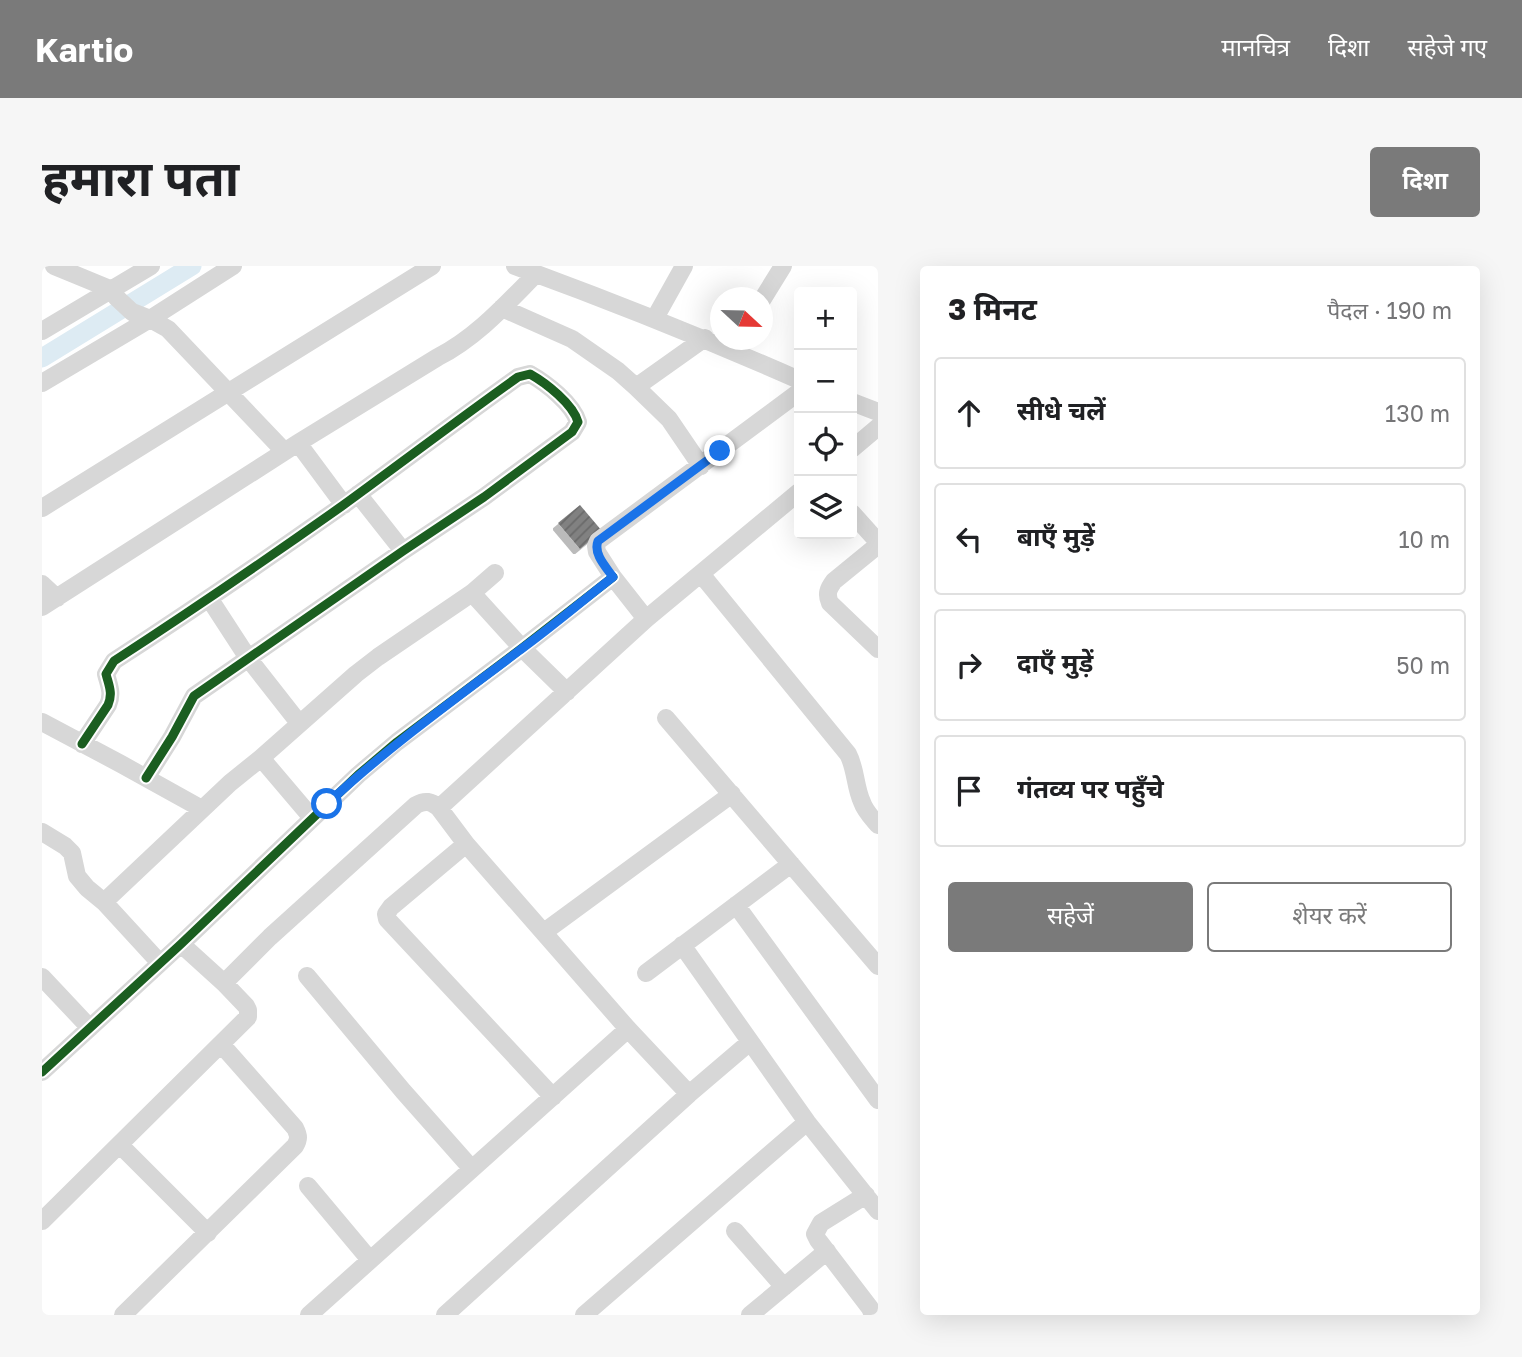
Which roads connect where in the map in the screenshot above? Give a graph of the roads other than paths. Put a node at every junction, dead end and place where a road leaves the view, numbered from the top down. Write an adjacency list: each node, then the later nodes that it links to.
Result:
1 (54, 266): 12 (street)
2 (151, 266): 12 (street)
3 (233, 266): 15 (street)
4 (432, 266): 23 (street)
5 (515, 266): 9 (street)
6 (573, 266): 10 (street)
7 (684, 266): 14 (street)
8 (783, 266): 11 (street)
9 (536, 274): 10 (street); 13 (street)
10 (563, 282): 14 (street)
11 (770, 287)
12 (113, 294): 15 (street); 16 (street)
13 (502, 308): 22 (street); 29 (street)
14 (655, 318): 17 (street)
15 (150, 319): 21 (street); 23 (street)
16 (42, 331)
17 (705, 338): 18 (street); 22 (street)
18 (710, 339)
19 (744, 350): 20 (street)
20 (794, 377)
21 (42, 383)
22 (636, 387): 30 (street)
23 (228, 392): 29 (street); 33 (street)
24 (794, 396): 30 (street)
25 (857, 404): 26 (street)
26 (878, 412)
27 (878, 426): 28 (street)
28 (857, 445)
29 (291, 447): 32 (street); 43 (street)
30 (701, 466): 39 (street)
31 (794, 496): 38 (street)
32 (351, 499): 36 (street); 36 (street); 42 (street)
33 (42, 509)
34 (857, 519): 35 (street)
35 (878, 544): 46 (street)
36 (403, 551): 47 (street)
37 (495, 573): 41 (street)
38 (701, 574): 44 (street); 59 (street)
39 (613, 577): 44 (street); 45 (street)
40 (42, 584): 43 (street)
41 (472, 593): 45 (street); 51 (street)
42 (209, 598): 47 (street); 52 (street)
43 (49, 603)
44 (646, 619): 48 (street)
45 (523, 649): 48 (street); 58 (street)
46 (878, 649)
47 (248, 658): 51 (street); 54 (street)
48 (566, 692): 56 (street)
49 (666, 718): 55 (street)
50 (42, 722): 52 (street)
51 (299, 723): 53 (street)
52 (82, 744): 54 (street)
53 (261, 758): 57 (street); 58 (street)
54 (146, 778): 57 (street)
55 (732, 794): 62 (street); 65 (street)
56 (439, 808): 61 (street); 73 (street)
57 (202, 809): 63 (street)
58 (312, 818): 66 (street)
59 (878, 825)
60 (42, 832): 63 (street)
61 (466, 844): 65 (street); 80 (street)
62 (791, 864): 64 (street); 69 (street)
63 (104, 902): 68 (street)
64 (736, 905): 67 (street); 81 (street)
65 (544, 932): 75 (street)
66 (181, 944): 68 (street); 73 (street)
67 (682, 945): 70 (street); 76 (street)
68 (160, 962): 74 (street)
69 (878, 966)
70 (646, 973)
71 (307, 976): 84 (street)
72 (42, 977): 74 (street)
73 (223, 983): 77 (street)
74 (90, 1028): 78 (street)
75 (628, 1028): 79 (street); 80 (street)
76 (750, 1042): 79 (street); 82 (street)
77 (221, 1044): 83 (street); 90 (street)
78 (42, 1072)
79 (689, 1094): 97 (street)
80 (554, 1097): 84 (street)
81 (878, 1100)
82 (807, 1122): 86 (street); 98 (street)
83 (120, 1145): 88 (street); 90 (street)
84 (472, 1169): 92 (street)
85 (308, 1186): 92 (street)
86 (866, 1195): 87 (street); 91 (street)
87 (878, 1211)
88 (42, 1221)
89 (735, 1231): 93 (street)
90 (208, 1233): 95 (street)
91 (827, 1251): 93 (street); 94 (street)
92 (370, 1260): 96 (street)
93 (784, 1287): 99 (street)
94 (874, 1308)
95 (124, 1315)
96 (309, 1315)
97 (445, 1315)
98 (584, 1315)
99 (750, 1315)

